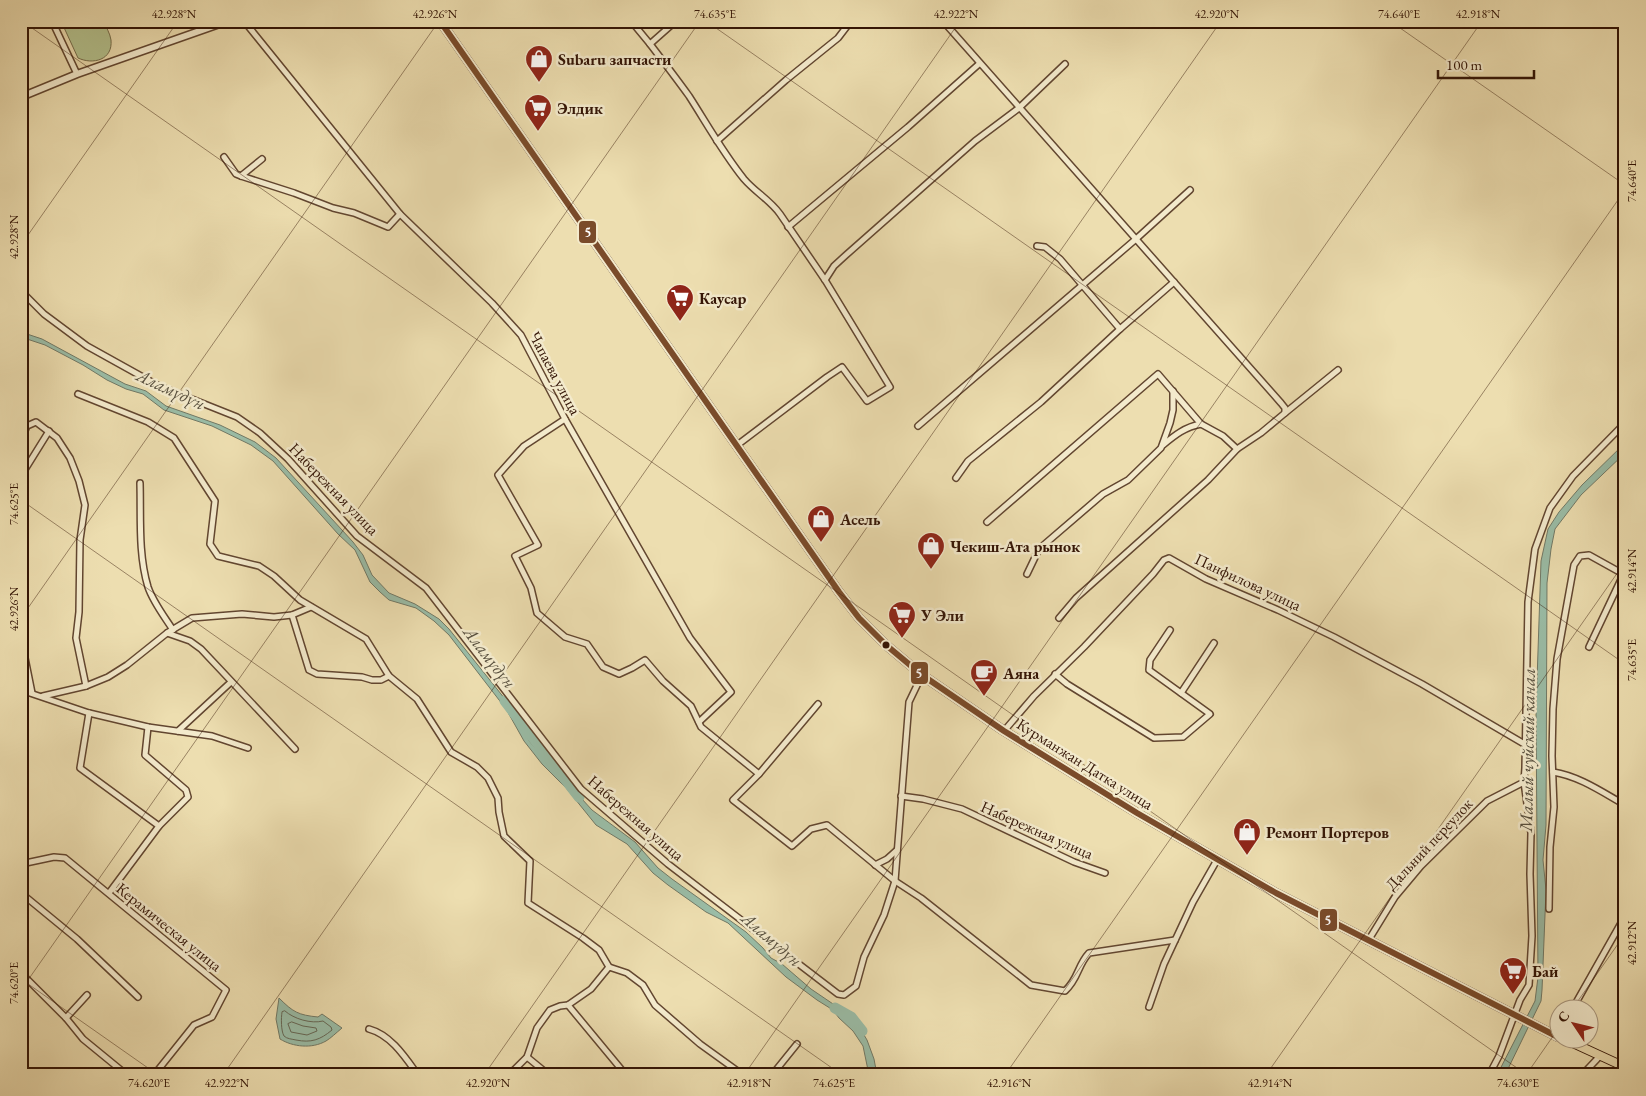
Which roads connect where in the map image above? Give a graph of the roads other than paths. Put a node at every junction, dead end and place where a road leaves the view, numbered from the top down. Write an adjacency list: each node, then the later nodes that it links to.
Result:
1 (52, 21): 12 (street)
2 (228, 21): 12 (street)
3 (244, 21): 20 (street, Чапаева улица)
4 (440, 21): 39 (main road, Курманжан Датка улица)
5 (631, 21): 9 (street)
6 (676, 21): 9 (street)
7 (851, 21): 15 (street)
8 (943, 21): 10 (street)
9 (650, 44): 15 (street)
10 (979, 64): 14 (street); 21 (street)
11 (1065, 64): 14 (street)
12 (77, 74): 13 (street)
13 (21, 97)
14 (1019, 108): 22 (street); 24 (street)
15 (717, 142): 21 (street)
16 (224, 157): 18 (street)
17 (262, 159): 18 (street)
18 (241, 176): 20 (street)
19 (1190, 190): 22 (street)
20 (400, 214): 33 (street, Чапаева улица)
21 (788, 227): 24 (street)
22 (1136, 239): 25 (street); 26 (street)
23 (1037, 246): 26 (street)
24 (824, 280): 39 (street)
25 (1174, 282): 28 (street); 32 (street)
26 (1082, 285): 28 (street); 36 (street)
27 (21, 291): 86 (street, Набережная улица)
28 (1120, 329): 43 (street)
29 (1338, 370): 32 (street)
30 (1173, 390): 35 (street); 40 (street); 45 (street)
31 (78, 394): 48 (street)
32 (1285, 413): 41 (street)
33 (565, 419): 68 (street, Чапаева улица); 68 (street)
34 (1625, 423): 72 (street)
35 (1201, 424): 40 (street); 41 (street)
36 (918, 426)
37 (49, 431): 38 (street); 42 (street); 61 (street)
38 (21, 440)
39 (736, 446): 58 (main road, Курманжан Датка улица)
40 (1161, 448): 46 (street)
41 (1237, 449): 50 (street)
42 (21, 476)
43 (956, 478)
44 (140, 484): 51 (street)
45 (987, 522)
46 (1027, 574)
47 (1624, 574): 56 (street); 75 (street)
48 (311, 607): 49 (street); 59 (street)
49 (292, 615): 51 (street); 59 (street)
50 (1059, 618)
51 (173, 630): 53 (street)
52 (1170, 630): 64 (street)
53 (167, 633): 60 (street); 61 (street)
54 (21, 638): 63 (street)
55 (1214, 644): 64 (street)
56 (1589, 647)
57 (1055, 674): 64 (street); 71 (street, Панфилова улица); 72 (street, Панфилова улица)
58 (922, 675): 71 (main road, Курманжан Датка улица); 78 (street, Набережная улица)
59 (388, 676): 93 (street)
60 (231, 682): 70 (street); 74 (street)
61 (86, 686): 65 (street)
62 (21, 690): 63 (street)
63 (32, 693): 65 (street)
64 (1181, 693)
65 (43, 696): 67 (street)
66 (818, 704): 76 (street)
67 (89, 713): 69 (street); 80 (street)
68 (699, 722): 76 (street)
69 (148, 727): 70 (street); 80 (street)
70 (178, 731): 73 (street)
71 (1004, 731): 82 (main road, Курманжан Датка улица)
72 (1526, 745): 77 (street)
73 (248, 748)
74 (295, 749)
75 (1552, 772): 79 (street); 89 (street)
76 (759, 774): 84 (street)
77 (1524, 782): 92 (street, Дальний переулок); 100 (street)
78 (901, 796): 81 (street, Набережная улица); 85 (street, Набережная улица)
79 (1625, 805)
80 (159, 826): 88 (street)
81 (898, 849): 84 (street); 86 (street, Набережная улица)
82 (1217, 860): 91 (street); 92 (main road, Курманжан Датка улица)
83 (21, 864): 88 (street, Керамическая улица)
84 (875, 864): 86 (street)
85 (1105, 873)
86 (895, 881): 91 (street)
87 (21, 893): 96 (street)
88 (109, 893): 110 (street, Керамическая улица)
89 (1550, 909)
90 (1625, 916): 97 (street)
91 (1175, 940): 99 (street)
92 (1368, 941): 100 (main road, Курманжан Датка улица)
93 (609, 967): 98 (street); 115 (street)
94 (21, 973): 101 (street)
95 (87, 995): 101 (street)
96 (138, 997)
97 (1579, 998)
98 (568, 1005): 107 (street); 114 (street)
99 (1149, 1007)
100 (1513, 1015): 103 (main road, Курманжан Датка улица); 117 (street)
101 (66, 1018): 109 (street)
102 (369, 1029): 111 (street)
103 (1548, 1031)
104 (797, 1044): 116 (street)
105 (1584, 1048): 106 (main road, Курманжан Датка улица)
106 (1600, 1056): 108 (main road, Курманжан Датка улица); 118 (street)
107 (527, 1057): 112 (street); 113 (street)
108 (1625, 1067)
109 (127, 1075)
110 (154, 1075)
111 (418, 1075)
112 (509, 1075)
113 (549, 1075)
114 (626, 1075)
115 (743, 1075)
116 (772, 1075)
117 (1489, 1075)
118 (1582, 1075)

